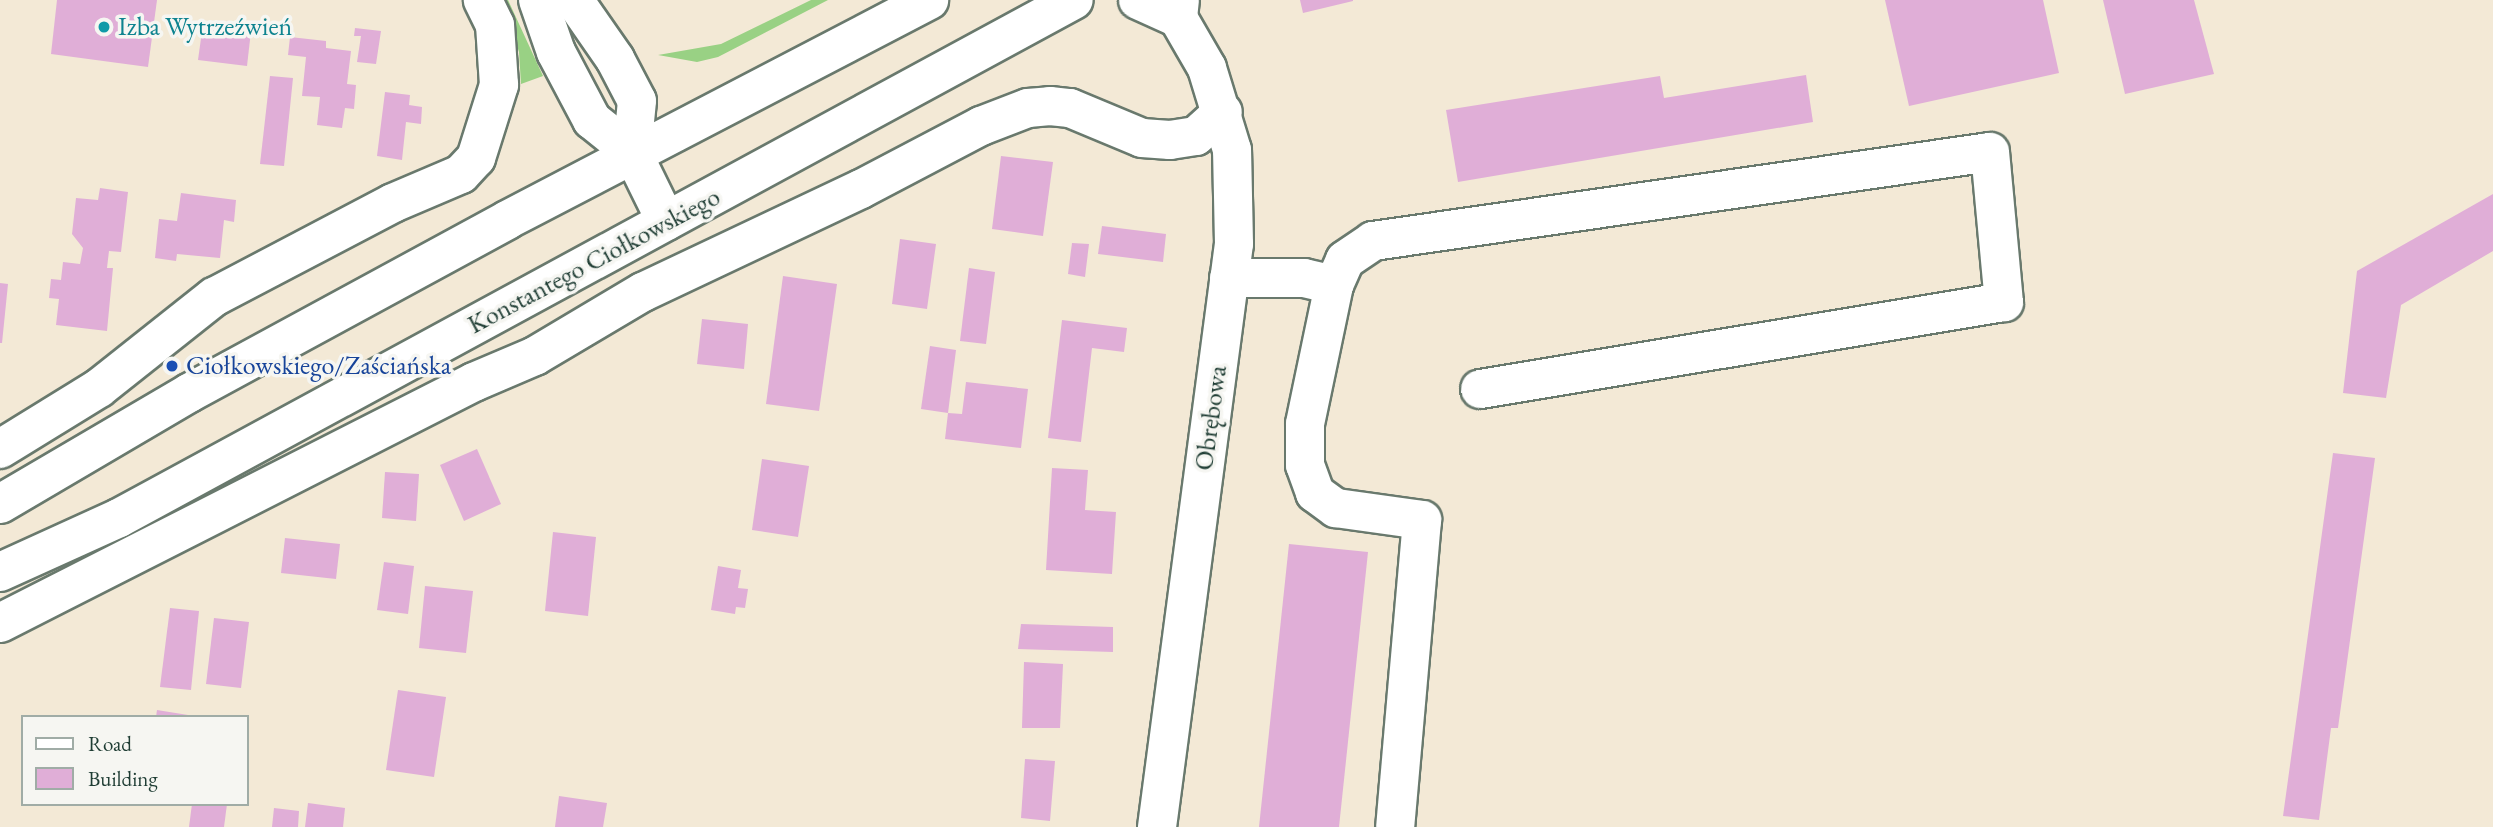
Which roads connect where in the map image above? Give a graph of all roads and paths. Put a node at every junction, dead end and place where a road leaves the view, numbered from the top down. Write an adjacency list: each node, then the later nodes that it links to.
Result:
1 (483, 0): 14 (main road)
2 (538, 0): 9 (main road)
3 (573, 0): 9 (main road)
4 (929, 0): 9 (main road)
5 (1074, 0): 10 (main road, Konstantego Ciołkowskiego)
6 (1138, 0): 7 (main road, Obrębowa)
7 (1179, 9): 8 (main road, Obrębowa)
8 (1223, 112): 11 (main road, Obrębowa); 17 (main road)
9 (632, 152): 10 (main road); 15 (main road)
10 (666, 221): 16 (main road, Konstantego Ciołkowskiego)
11 (1229, 278): 12 (main road); 18 (main road, Obrębowa)
12 (1334, 285): 13 (main road); 19 (main road)
13 (1480, 389)
14 (0, 449)
15 (0, 504)
16 (0, 572)
17 (0, 623)
18 (1157, 827)
19 (1395, 827)

